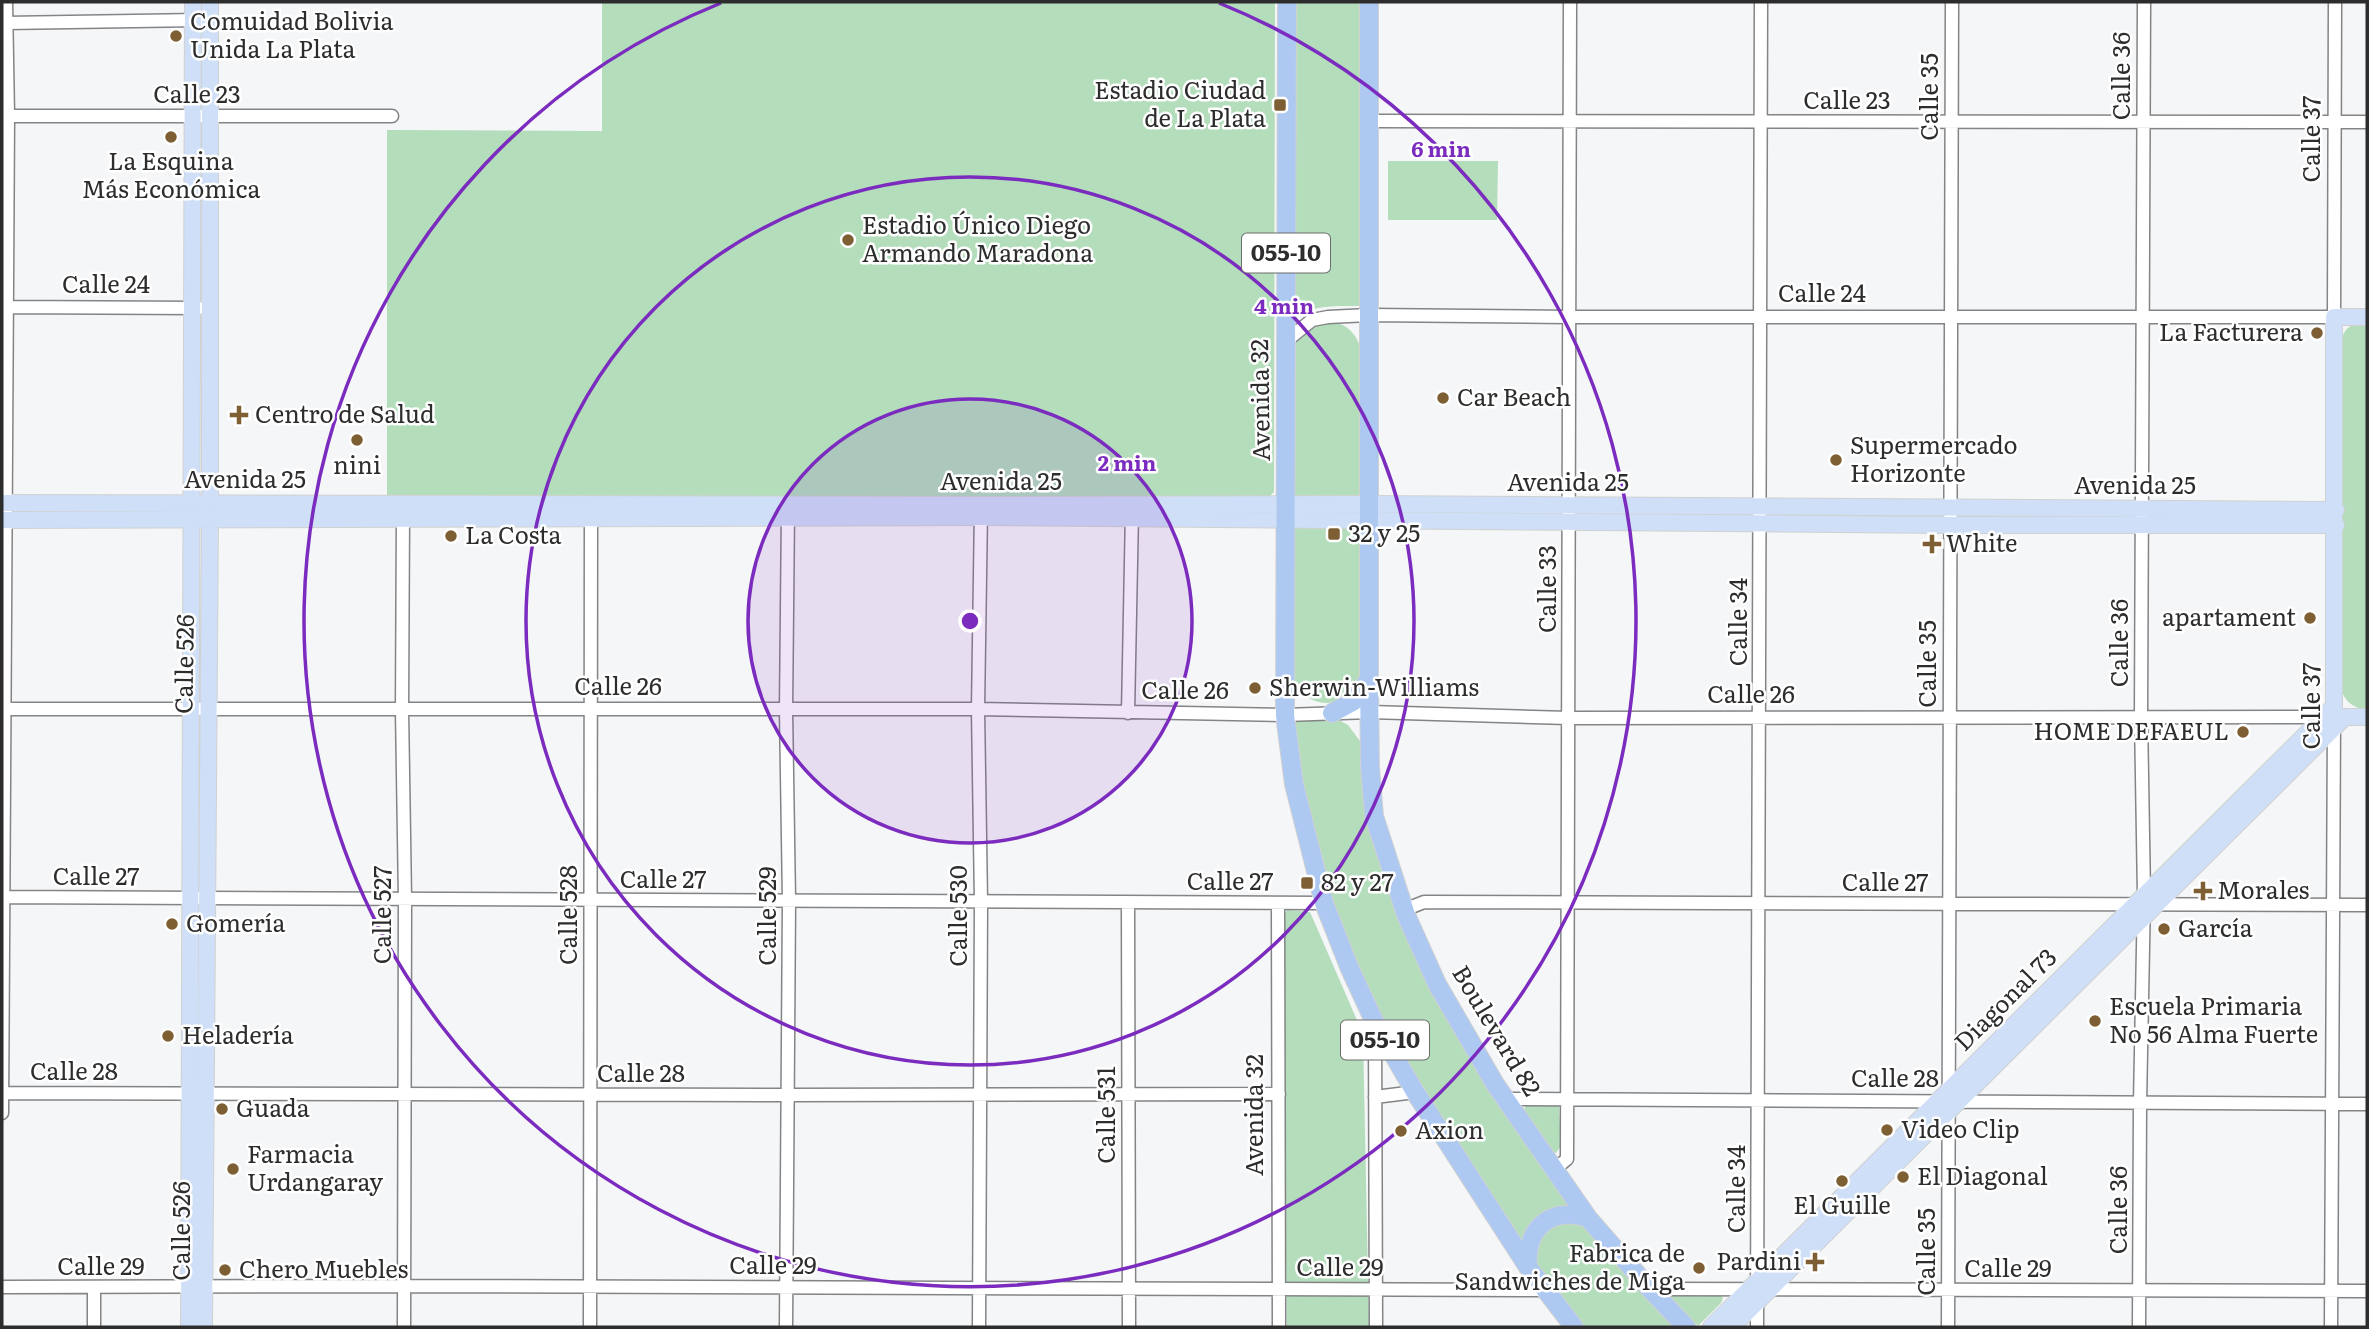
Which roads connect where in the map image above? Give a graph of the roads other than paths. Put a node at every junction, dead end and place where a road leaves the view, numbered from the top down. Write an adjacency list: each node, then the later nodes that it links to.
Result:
1 (6, 2): 13 (street)
2 (193, 2): 11 (main road, Calle 526)
3 (210, 2): 12 (main road, Calle 526)
4 (1287, 2): 35 (highway, Avenida 32 / 055-10)
5 (1370, 2): 18 (highway, 055-10)
6 (1570, 2): 19 (street, Calle 33)
7 (1761, 2): 20 (street, Calle 34)
8 (1952, 2): 21 (street, Calle 35)
9 (2144, 2): 22 (street, Calle 36)
10 (2335, 2): 23 (street, Calle 37)
11 (192, 20): 12 (street); 13 (street); 15 (main road, Calle 526)
12 (210, 20): 16 (main road, Calle 526)
13 (5, 23): 14 (street)
14 (5, 116): 15 (street, Calle 23); 25 (street)
15 (192, 116): 16 (street, Calle 23); 27 (main road, Calle 526)
16 (210, 116): 17 (street, Calle 23); 26 (main road, Calle 526)
17 (392, 116)
18 (1369, 121): 19 (street, Calle 23); 28 (highway, 055-10)
19 (1569, 122): 20 (street, Calle 23); 29 (street, Calle 33)
20 (1761, 122): 21 (street, Calle 23); 30 (street, Calle 34)
21 (1951, 122): 22 (street, Calle 23); 31 (street, Calle 35)
22 (2143, 122): 23 (street, Calle 23); 32 (street, Calle 36)
23 (2335, 122): 24 (street, Calle 23); 33 (street, Calle 37)
24 (2367, 122)
25 (4, 307): 27 (street, Calle 24); 36 (street)
26 (209, 307): 27 (street, Calle 24); 43 (main road, Calle 526)
27 (192, 308): 42 (main road, Calle 526)
28 (1369, 315): 29 (street, Calle 24); 35 (street, Calle 24); 48 (highway, 055-10)
29 (1569, 317): 30 (street, Calle 24); 37 (street, Calle 33)
30 (1760, 317): 31 (street, Calle 24); 38 (street, Calle 34)
31 (1951, 317): 32 (street, Calle 24); 39 (street, Calle 35)
32 (2143, 317): 33 (street, Calle 24); 49 (street, Calle 36)
33 (2334, 317): 34 (main road, Calle 24); 50 (main road, Calle 37)
34 (2367, 317)
35 (1285, 342): 47 (highway, Avenida 32 / 055-10)
36 (4, 503): 42 (main road, Avenida 25); 51 (street)
37 (1569, 506): 38 (main road, Avenida 25); 48 (main road, Avenida 25); 52 (street, Calle 33)
38 (1760, 507): 39 (main road, Avenida 25); 53 (street, Calle 34)
39 (1950, 509): 49 (main road, Avenida 25); 54 (street, Calle 35)
40 (403, 510): 41 (main road, Avenida 25); 43 (main road, Avenida 25); 60 (street, Calle 527)
41 (591, 510): 44 (main road, Avenida 25); 61 (street, Calle 528)
42 (192, 511): 43 (main road, Avenida 25); 51 (main road, Avenida 25); 58 (main road, Calle 526)
43 (209, 511): 59 (main road, Calle 526)
44 (788, 511): 45 (main road, Avenida 25); 62 (street, Calle 529)
45 (981, 511): 46 (main road, Avenida 25); 57 (street, Calle 530)
46 (1132, 511): 47 (main road, Avenida 25); 64 (street)
47 (1287, 513): 48 (main road, Avenida 25); 66 (highway, Avenida 32 / 055-10)
48 (1370, 513): 52 (main road, Avenida 25); 55 (highway, 055-10)
49 (2142, 516): 50 (main road, Avenida 25); 54 (main road, Avenida 25); 68 (street, Calle 36)
50 (2336, 517): 69 (main road, Calle 37)
51 (4, 520): 56 (street)
52 (1569, 523): 53 (main road, Avenida 25); 71 (street, Calle 33)
53 (1760, 524): 54 (main road, Avenida 25); 72 (street, Calle 34)
54 (1950, 525): 67 (street, Calle 35)
55 (1369, 679): 63 (highway, 055-10); 65 (highway)
56 (3, 709): 58 (street, Calle 26); 73 (street)
57 (978, 709): 62 (street, Calle 26); 64 (street, Calle 26); 78 (street, Calle 530)
58 (191, 710): 59 (street, Calle 26); 74 (main road, Calle 526)
59 (208, 710): 60 (street, Calle 26); 74 (main road, Calle 526)
60 (402, 710): 61 (street, Calle 26); 75 (street, Calle 527)
61 (592, 710): 62 (street, Calle 26); 76 (street, Calle 528)
62 (786, 710): 77 (street, Calle 529)
63 (1370, 712): 65 (street, Calle 26); 71 (street, Calle 26); 88 (highway, Boulevard 82 / 055-10)
64 (1128, 713): 66 (street, Calle 26)
65 (1332, 713): 66 (street, Calle 26)
66 (1285, 715): 81 (highway, 055-10)
67 (1949, 717): 68 (street, Calle 26); 72 (street, Calle 26); 84 (street, Calle 35)
68 (2141, 717): 69 (street, Calle 26); 87 (street, Calle 36)
69 (2334, 717): 70 (main road, Calle 26); 85 (street, Calle 37); 87 (main road, Diagonal 73)
70 (2367, 717)
71 (1568, 718): 72 (street, Calle 26); 82 (street, Calle 33)
72 (1759, 718): 83 (street, Calle 34)
73 (2, 897): 74 (street, Calle 27); 91 (street)
74 (198, 898): 75 (street, Calle 27); 92 (main road, Calle 526)
75 (405, 899): 76 (street, Calle 27); 93 (street, Calle 527)
76 (590, 900): 77 (street, Calle 27); 94 (street, Calle 528)
77 (789, 901): 78 (street, Calle 27); 97 (street, Calle 529)
78 (981, 902): 79 (street, Calle 27); 98 (street, Calle 530)
79 (1128, 903): 80 (street, Calle 27); 95 (street, Calle 531)
80 (1278, 903): 81 (street, Calle 27); 96 (street, Avenida 32)
81 (1324, 903): 89 (highway, 055-10)
82 (1568, 904): 83 (street, Calle 27); 88 (street, Calle 27); 101 (street, Calle 33)
83 (1759, 904): 84 (street, Calle 27); 102 (street, Calle 34)
84 (1949, 904): 87 (street, Calle 27); 103 (street, Calle 35)
85 (2333, 905): 86 (street, Calle 27); 87 (street, Calle 27); 105 (street, Calle 37)
86 (2367, 905)
87 (2144, 906): 103 (main road, Diagonal 73); 104 (street, Calle 36)
88 (1404, 910): 100 (highway, Boulevard 82 / 055-10)
89 (1375, 1023): 90 (highway, 055-10); 99 (street)
90 (1415, 1092): 99 (street); 110 (highway, 055-10)
91 (2, 1093): 92 (street, Calle 28); 107 (street)
92 (198, 1093): 93 (street, Calle 28); 116 (main road, Calle 526)
93 (404, 1094): 94 (street, Calle 28); 111 (street, Calle 527)
94 (590, 1094): 97 (street, Calle 28); 112 (street, Calle 528)
95 (1127, 1094): 96 (street, Calle 28); 98 (street, Calle 28); 118 (street, Calle 531)
96 (1279, 1094): 119 (street, Avenida 32)
97 (788, 1095): 98 (street, Calle 28); 114 (street, Calle 529)
98 (979, 1095): 117 (street, Calle 530)
99 (1375, 1097): 121 (street)
100 (1506, 1099): 101 (street, Calle 28); 108 (highway, Boulevard 82 / 055-10)
101 (1566, 1100): 102 (street, Calle 28); 108 (street, Calle 33)
102 (1758, 1100): 103 (street, Calle 28); 123 (street, Calle 34)
103 (1949, 1100): 104 (street, Calle 28); 123 (main road, Diagonal 73); 124 (street, Calle 35)
104 (2140, 1104): 105 (street, Calle 28); 125 (street, Calle 36)
105 (2332, 1104): 106 (street, Calle 28); 126 (street, Calle 37)
106 (2367, 1104)
107 (2, 1113)
108 (1555, 1170): 109 (highway, Boulevard 82 / 055-10)
109 (1588, 1218): 110 (highway); 120 (highway, Boulevard 82 / 055-10)
110 (1528, 1267): 122 (highway, 055-10)
111 (405, 1286): 112 (street, Calle 29); 116 (street, Calle 29); 132 (street, Calle 527)
112 (590, 1286): 114 (street, Calle 29); 133 (street, Calle 528)
113 (2, 1287): 115 (street, Calle 29)
114 (786, 1287): 117 (street, Calle 29); 134 (street, Calle 529)
115 (93, 1288): 116 (street, Calle 29); 129 (street)
116 (196, 1288): 130 (main road, Calle 526); 131 (main road, Calle 526)
117 (979, 1288): 118 (street, Calle 29); 135 (street, Calle 530)
118 (1129, 1289): 119 (street, Calle 29); 136 (street, Calle 531)
119 (1280, 1289): 121 (street, Calle 29); 137 (street, Avenida 32)
120 (1650, 1289): 123 (street, Calle 29); 139 (highway, Boulevard 82 / 055-10)
121 (1376, 1290): 122 (street, Calle 29); 138 (street)
122 (1544, 1290): 128 (highway, 055-10)
123 (1758, 1290): 124 (street, Calle 29); 140 (main road, Diagonal 73); 141 (main road, Diagonal 73); 142 (street, Calle 34)
124 (1948, 1290): 125 (street, Calle 29); 143 (street, Calle 35)
125 (2139, 1291): 126 (street, Calle 29); 144 (street, Calle 36)
126 (2331, 1291): 127 (street, Calle 29); 145 (street, Calle 37)
127 (2367, 1291)
128 (1570, 1325)
129 (94, 1327)
130 (189, 1327)
131 (204, 1327)
132 (404, 1327)
133 (590, 1327)
134 (786, 1327)
135 (979, 1327)
136 (1129, 1327)
137 (1279, 1327)
138 (1376, 1327)
139 (1686, 1327)
140 (1711, 1327)
141 (1732, 1327)
142 (1758, 1327)
143 (1948, 1327)
144 (2139, 1327)
145 (2331, 1327)

